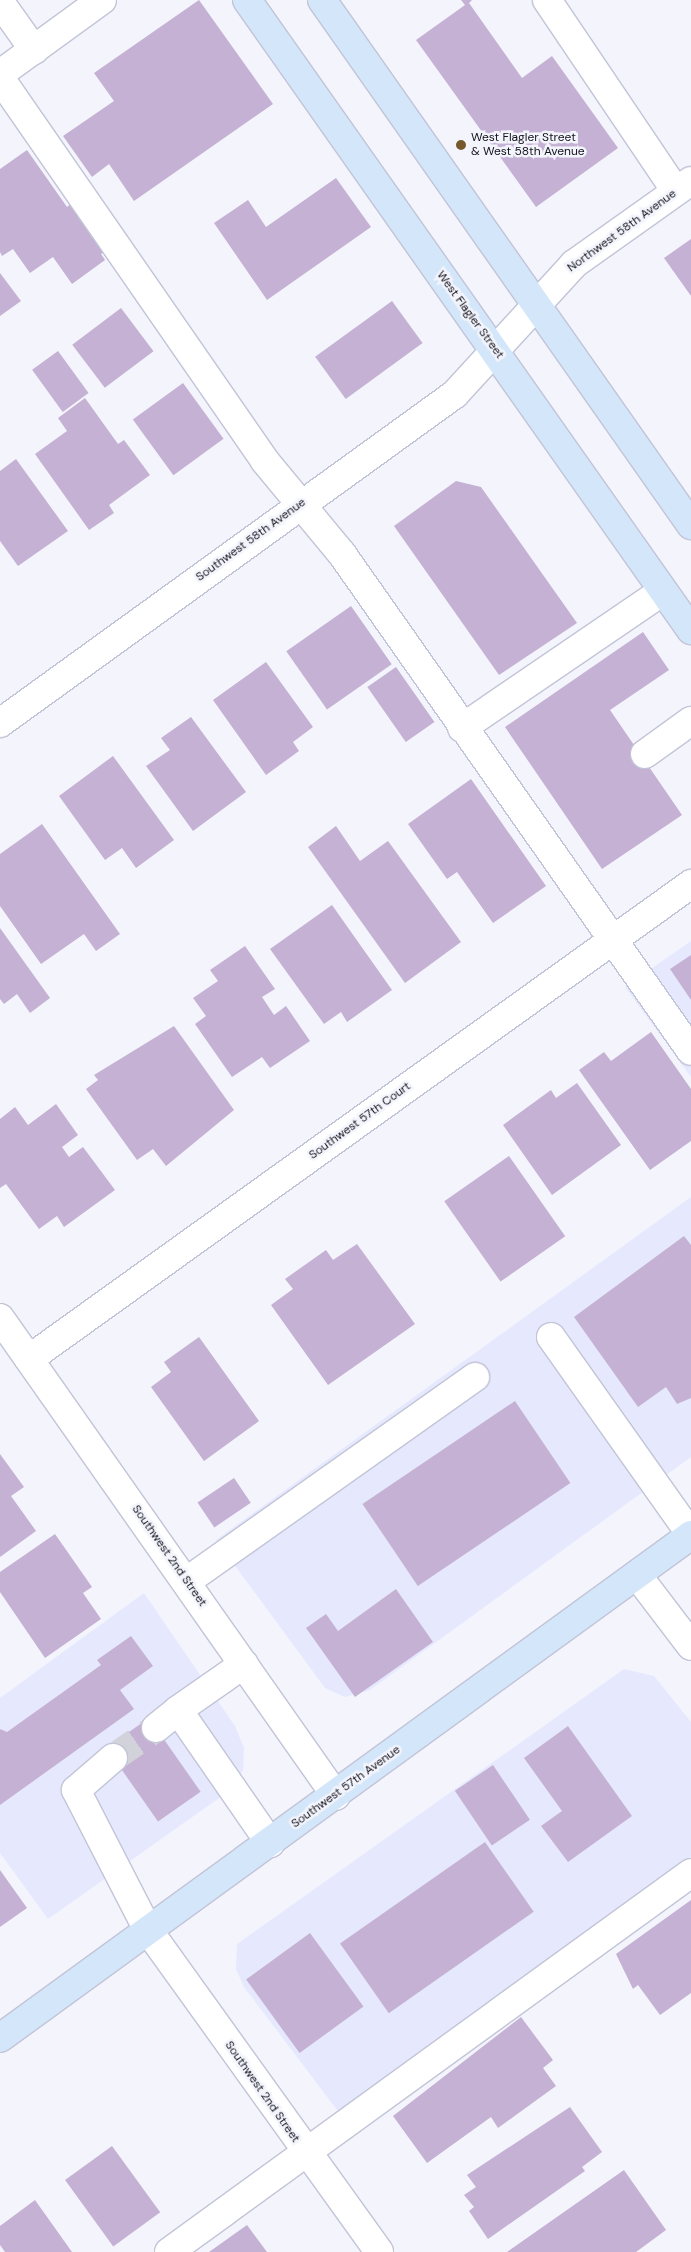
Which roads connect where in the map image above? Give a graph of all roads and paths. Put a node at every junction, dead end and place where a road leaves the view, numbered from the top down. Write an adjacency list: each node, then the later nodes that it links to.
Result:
1 (102, 0): 6 (street)
2 (247, 0): 10 (main road, West Flagler Street)
3 (322, 0): 9 (main road)
4 (547, 0): 8 (street)
5 (0, 2): 6 (street)
6 (34, 50): 7 (street)
7 (0, 76): 11 (street)
8 (684, 186): 9 (street, Northwest 58th Avenue)
9 (535, 304): 10 (street, Northwest 58th Avenue); 12 (main road)
10 (495, 349): 11 (street, Southwest 58th Avenue); 13 (main road, West Flagler Street)
11 (300, 503): 16 (street, Southwest 58th Avenue); 17 (street)
12 (688, 514)
13 (663, 591): 14 (main road, West Flagler Street); 17 (street)
14 (691, 630)
15 (691, 721): 18 (street)
16 (0, 723)
17 (462, 728): 20 (street)
18 (644, 754)
19 (691, 884): 20 (street, Southwest 57th Court)
20 (613, 939): 21 (street); 24 (street, Southwest 57th Court)
21 (691, 1051)
22 (0, 1318): 24 (street, Southwest 2nd Street)
23 (551, 1337): 26 (street)
24 (29, 1359): 28 (street, Southwest 2nd Street)
25 (475, 1377): 28 (street)
26 (691, 1535): 27 (main road, Southwest 57th Avenue)
27 (637, 1575): 29 (street); 34 (main road, Southwest 57th Avenue)
28 (187, 1581): 30 (street, Southwest 2nd Street)
29 (691, 1646)
30 (244, 1664): 31 (street); 34 (street, Southwest 2nd Street)
31 (178, 1710): 32 (street); 35 (street)
32 (156, 1728)
33 (113, 1758): 37 (street, Southwest 2nd Street)
34 (336, 1796): 35 (main road, Southwest 57th Avenue)
35 (270, 1843): 37 (main road, Southwest 57th Avenue)
36 (691, 1873): 39 (street)
37 (148, 1930): 38 (main road, Southwest 57th Avenue); 39 (street, Southwest 2nd Street)
38 (0, 2038)
39 (305, 2153): 40 (street); 41 (street, Southwest 2nd Street)
40 (169, 2252)
41 (379, 2252)

